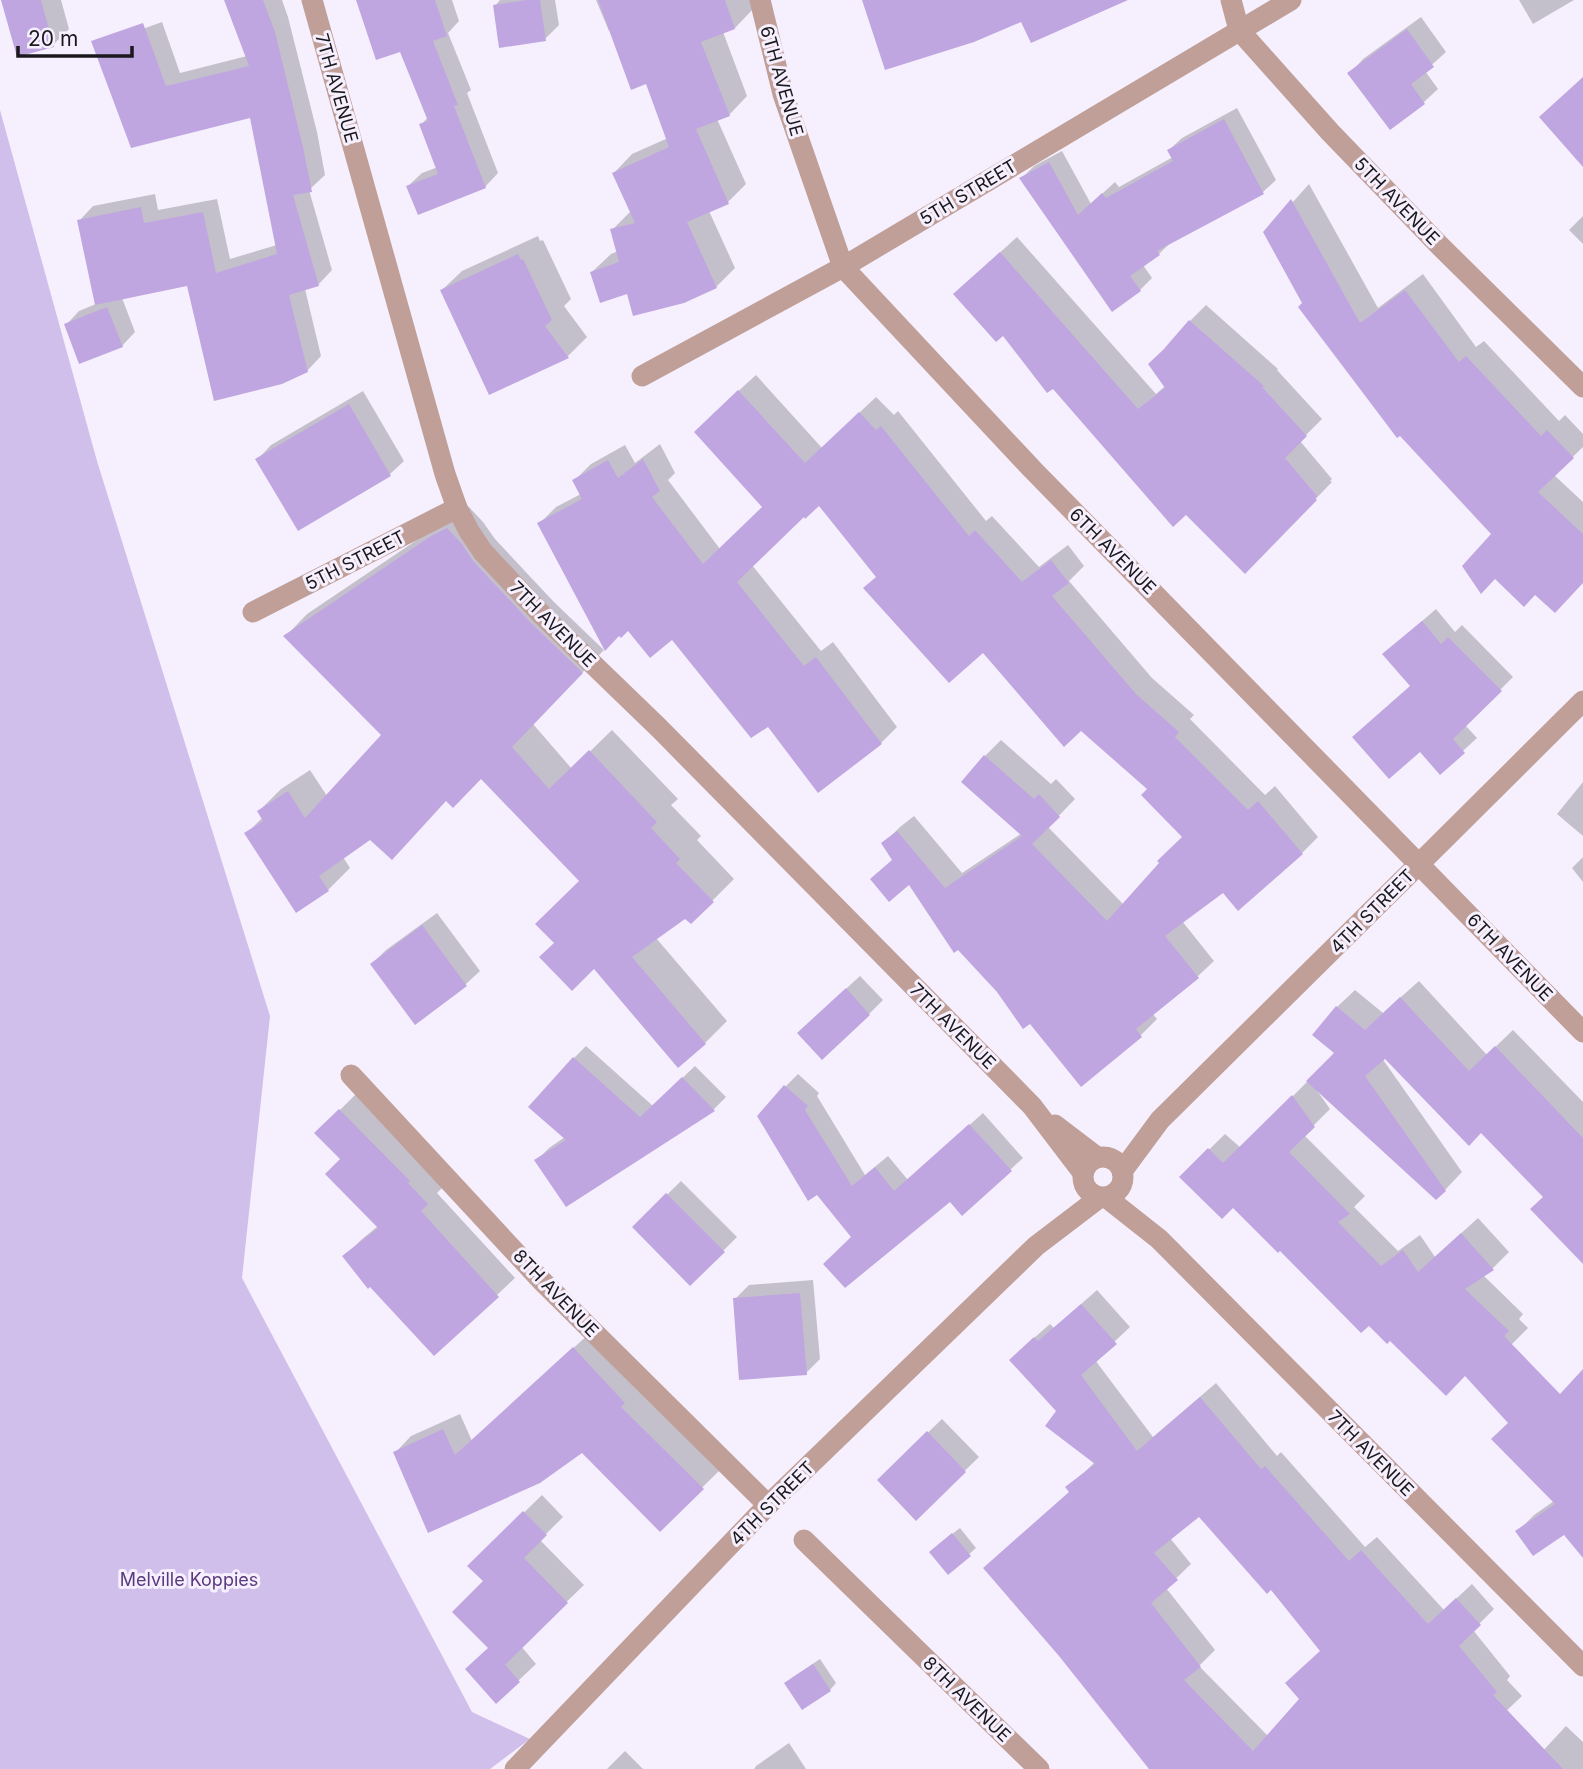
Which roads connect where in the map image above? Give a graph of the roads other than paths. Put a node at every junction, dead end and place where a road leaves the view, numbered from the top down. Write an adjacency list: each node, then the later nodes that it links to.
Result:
1 (312, 0): 9 (street, 7TH AVENUE)
2 (760, 0): 6 (street, 6TH AVENUE)
3 (1231, 0): 5 (street, 5TH AVENUE)
4 (1291, 0): 5 (street, 5TH STREET)
5 (1239, 30): 6 (street, 5TH STREET); 8 (street, 5TH AVENUE)
6 (843, 267): 7 (street, 5TH STREET); 12 (street, 6TH AVENUE)
7 (642, 376)
8 (1583, 387)
9 (457, 508): 10 (street, 5TH STREET); 15 (street, 7TH AVENUE)
10 (253, 612)
11 (1583, 701): 12 (street, 4TH STREET)
12 (1419, 864): 13 (street, 6TH AVENUE); 15 (street, 4TH STREET)
13 (1583, 1032)
14 (351, 1075): 16 (street, 8TH AVENUE)
15 (1103, 1177): 16 (street, 4TH STREET); 18 (street, 7TH AVENUE)
16 (768, 1506): 19 (street, 4TH STREET)
17 (803, 1540): 20 (street, 8TH AVENUE)
18 (1583, 1666)
19 (515, 1769)
20 (1039, 1769)

